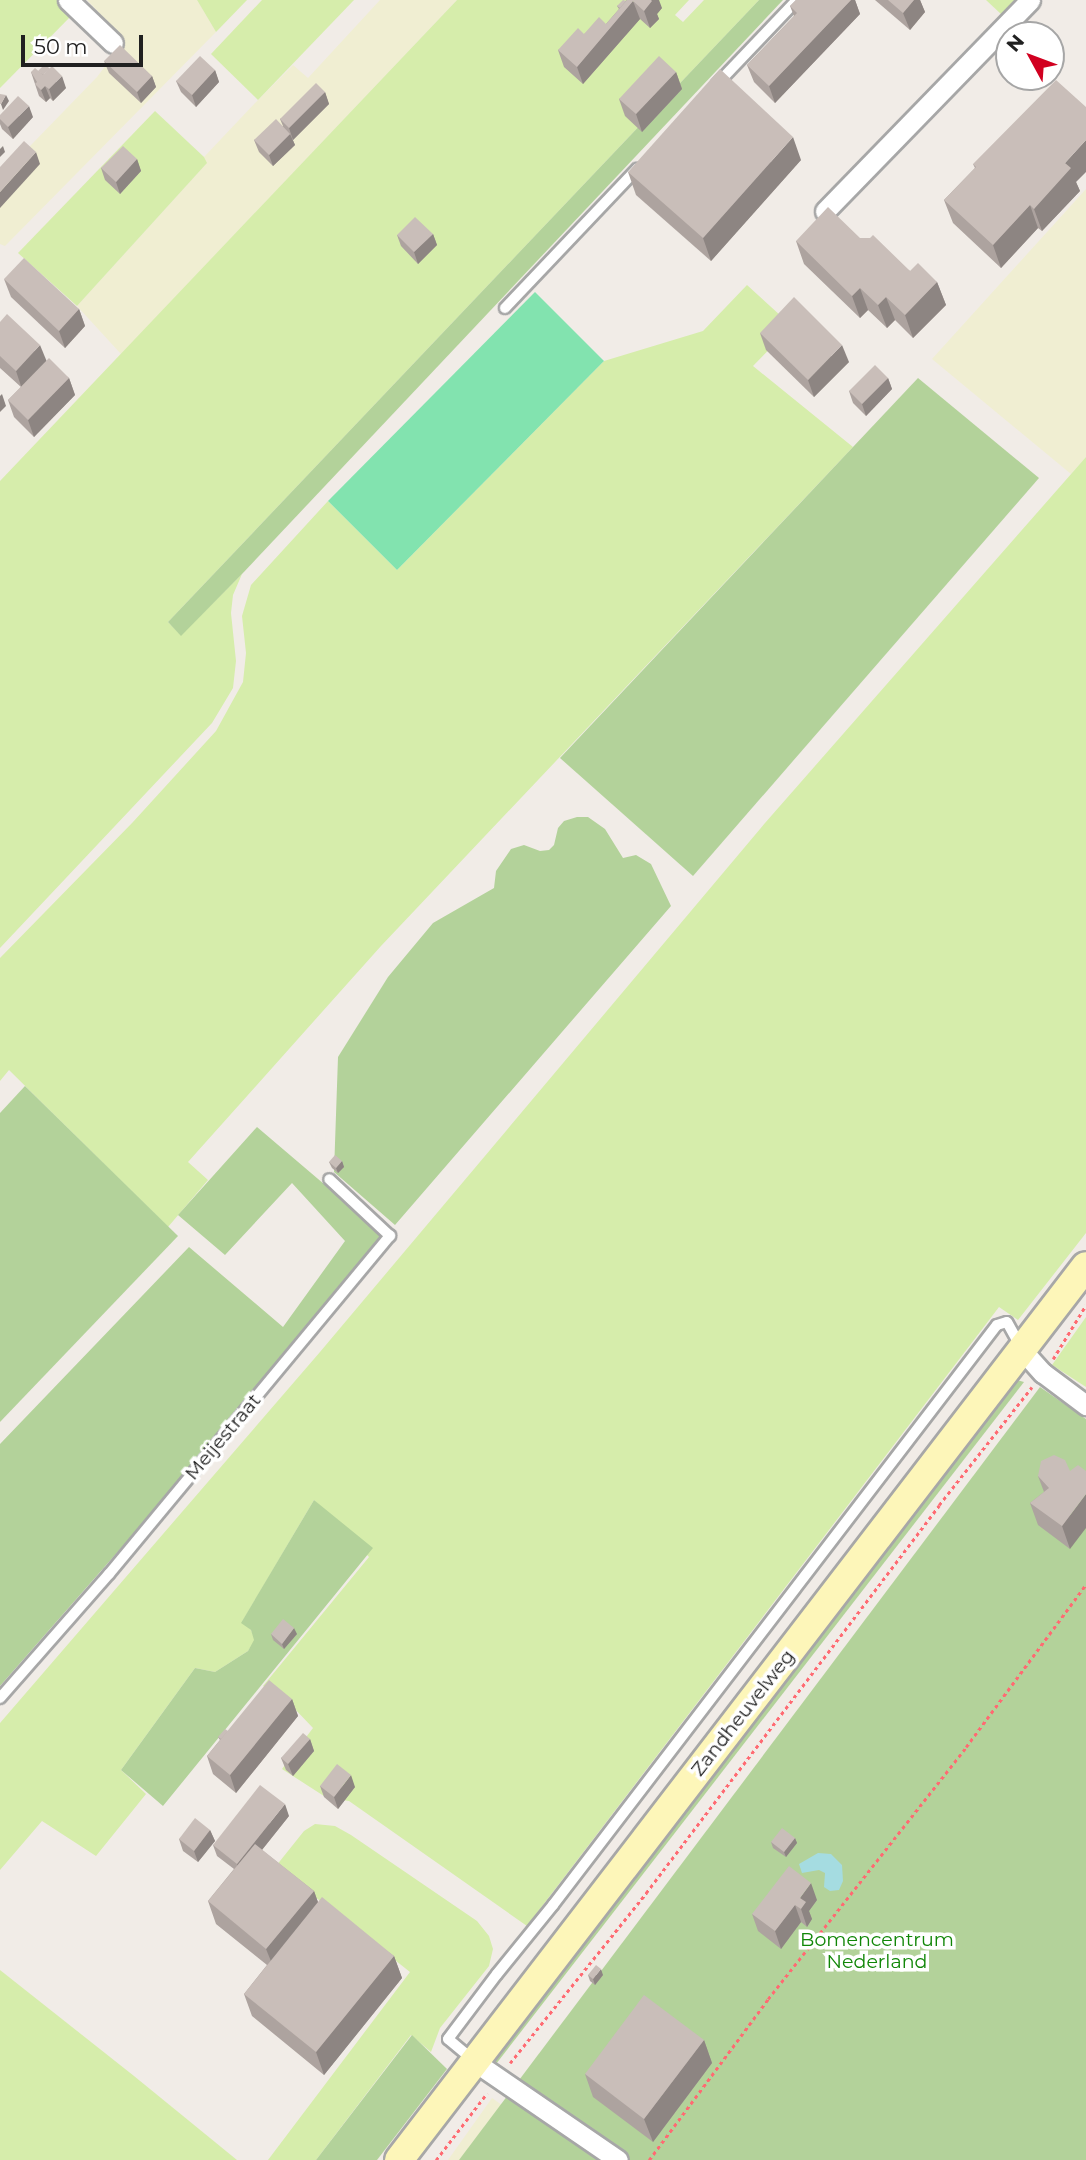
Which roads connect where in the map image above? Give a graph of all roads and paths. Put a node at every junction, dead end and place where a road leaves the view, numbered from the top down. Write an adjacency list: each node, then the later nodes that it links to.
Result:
1 (68, 0): 4 (street)
2 (797, 0): 5 (lane)
3 (1030, 0): 7 (street)
4 (113, 43)
5 (712, 89)
6 (646, 159): 8 (lane)
7 (825, 211)
8 (505, 308)
9 (329, 1180): 16 (lane, Meijestraat)
10 (1086, 1266): 12 (main road, Zandheuvelweg)
11 (1086, 1305): 13 (path, Zandheuvelweg)
12 (1021, 1350): 13 (street); 17 (main road, Zandheuvelweg)
13 (1043, 1373): 14 (street); 18 (path, Zandheuvelweg)
14 (1086, 1405)
15 (1086, 1584): 22 (path)
16 (0, 1698)
17 (475, 2062): 18 (street); 19 (main road, Zandheuvelweg)
18 (499, 2078): 20 (path, Zandheuvelweg); 21 (street)
19 (399, 2160)
20 (436, 2160)
21 (618, 2160)
22 (649, 2160)

